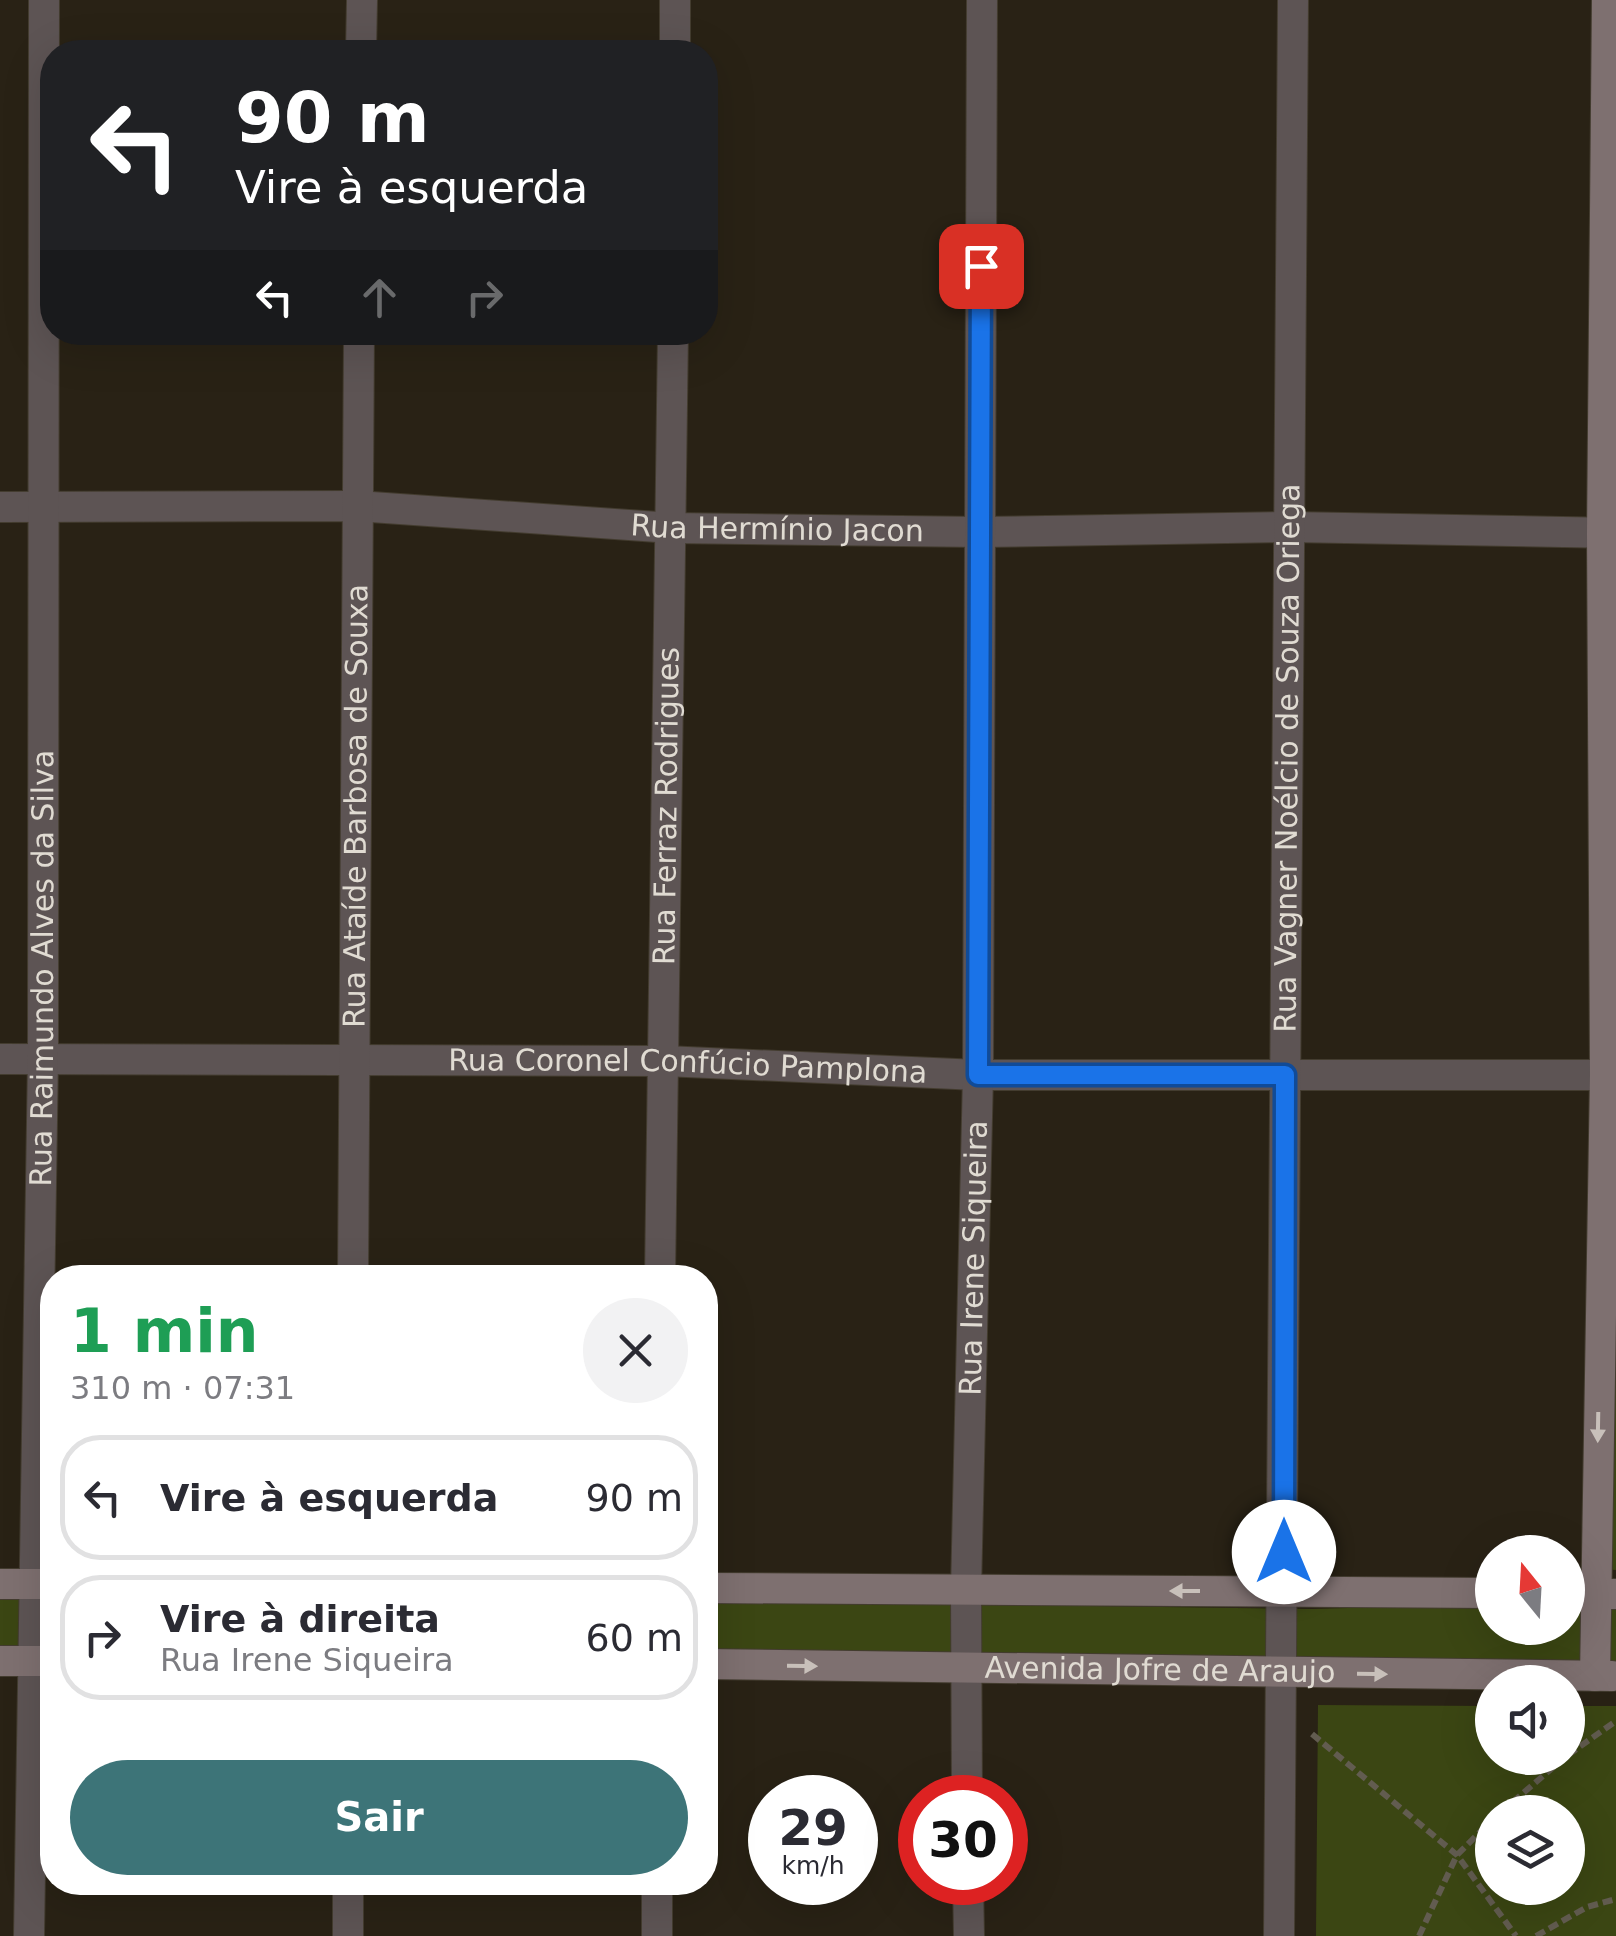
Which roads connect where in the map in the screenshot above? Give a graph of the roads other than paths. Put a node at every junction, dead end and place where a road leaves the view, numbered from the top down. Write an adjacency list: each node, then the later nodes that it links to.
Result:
1 (44, 0): 7 (street, Rua Raimundo Alves da Silva)
2 (362, 0): 8 (street)
3 (675, 0): 9 (street)
4 (982, 0): 18 (street, Rua Irene Siqueira)
5 (1292, 0): 16 (street, Rua Vagner Noélcio de Souza Oriega)
6 (1607, 0): 19 (main road)
7 (44, 40)
8 (361, 40)
9 (675, 40)
10 (41, 345): 14 (street, Rua Raimundo Alves da Silva)
11 (359, 345): 15 (street, Rua Ataíde Barbosa de Souxa)
12 (673, 345): 17 (street, Rua Ferraz Rodrigues)
13 (0, 506): 14 (street, Rua Hermínio Jacon)
14 (40, 506): 15 (street, Rua Hermínio Jacon); 20 (street, Rua Raimundo Alves da Silva)
15 (357, 506): 17 (street, Rua Hermínio Jacon); 21 (street, Rua Ataíde Barbosa de Souxa)
16 (1290, 527): 18 (street, Rua Hermínio Jacon); 19 (street, Rua Hermínio Jacon); 25 (street, Rua Vagner Noélcio de Souza Oriega)
17 (672, 528): 18 (street, Rua Hermínio Jacon); 23 (street, Rua Ferraz Rodrigues)
18 (980, 532): 24 (street, Rua Irene Siqueira)
19 (1609, 534): 26 (main road)
20 (43, 1058): 21 (street, Rua Coronel Confúcio Pamplona); 22 (street, Rua Coronel Confúcio Pamplona); 27 (street, Rua Raimundo Alves da Silva)
21 (356, 1058): 23 (street, Rua Coronel Confúcio Pamplona); 28 (street, Rua Ataíde Barbosa de Souxa)
22 (0, 1059)
23 (665, 1061): 24 (street, Rua Coronel Confúcio Pamplona); 29 (street, Rua Ferraz Rodrigues)
24 (978, 1075): 25 (street, Rua Coronel Confúcio Pamplona); 33 (street, Rua Irene Siqueira)
25 (1285, 1075): 26 (street, Rua Coronel Confúcio Pamplona); 34 (street, Rua Vagner Noélcio de Souza Oriega)
26 (1611, 1075): 36 (main road, one-way to 36)
27 (44, 1265)
28 (353, 1265)
29 (660, 1265)
30 (0, 1584): 31 (main road)
31 (40, 1584)
32 (718, 1588): 33 (main road)
33 (966, 1590): 34 (main road, one-way to 33); 40 (street, Rua Irene Siqueira)
34 (1284, 1592): 35 (main road); 41 (street, Rua Vagner Noélcio de Souza Oriega)
35 (1475, 1593)
36 (1592, 1594): 42 (main road)
37 (40, 1607): 38 (street, Rua Raimundo Alves da Silva)
38 (28, 1661): 47 (street, Rua Raimundo Alves da Silva)
39 (718, 1664): 40 (main road, Avenida Jofre de Araujo, one-way to 40)
40 (965, 1670): 41 (main road, Avenida Jofre de Araujo); 43 (street, Rua Irene Siqueira)
41 (1279, 1672): 42 (main road, Avenida Jofre de Araujo, one-way to 42); 51 (street, Rua Vagner Noélcio de Souza Oriega)
42 (1606, 1676)
43 (967, 1775)
44 (348, 1895): 48 (street)
45 (657, 1895): 49 (street)
46 (968, 1905): 50 (street)
47 (29, 1936)
48 (348, 1936)
49 (657, 1936)
50 (969, 1936)
51 (1279, 1936)

